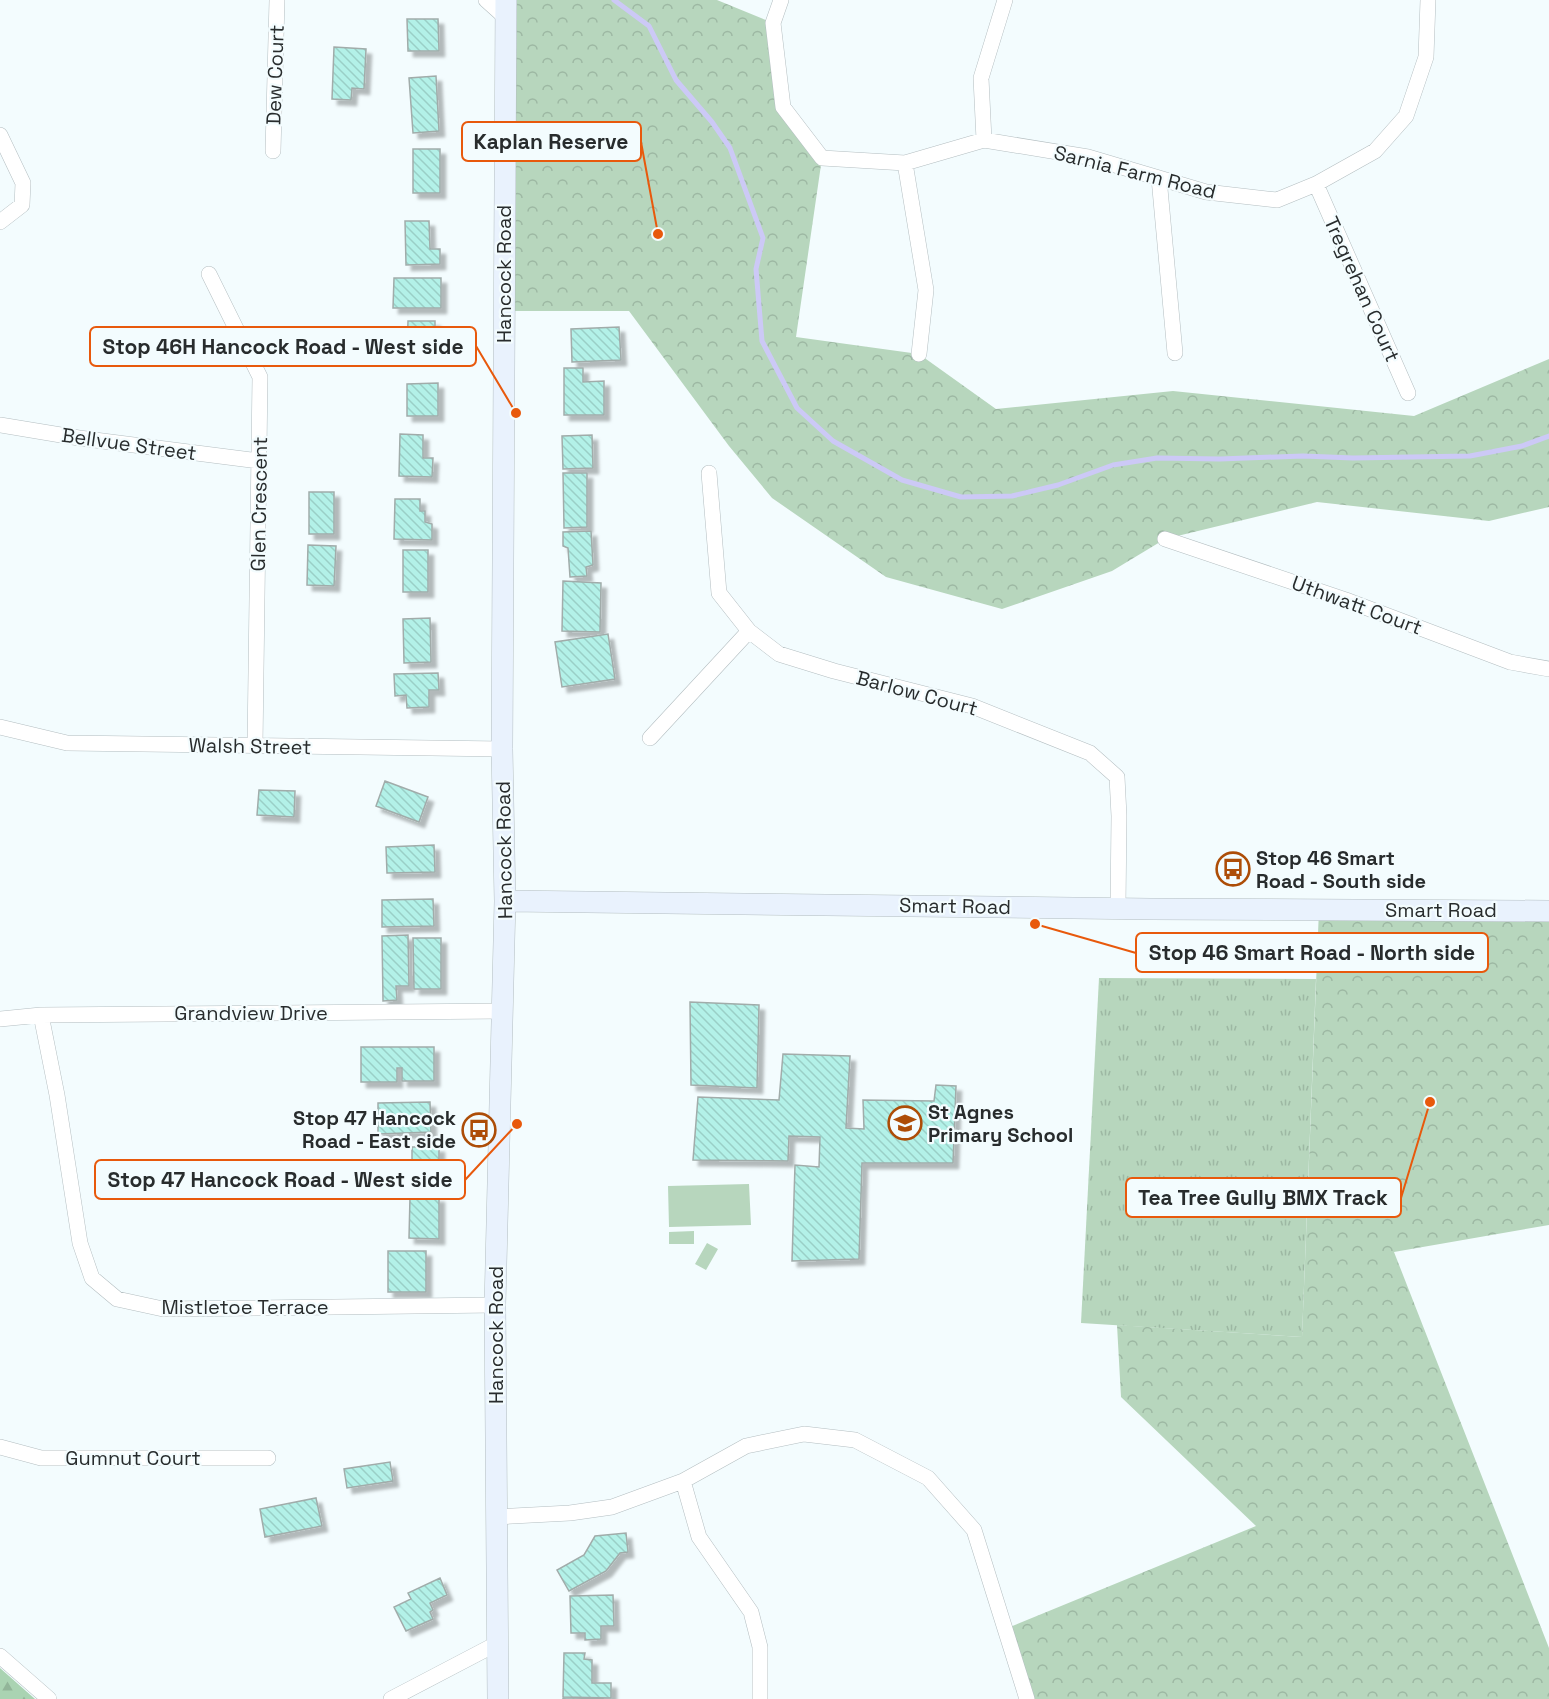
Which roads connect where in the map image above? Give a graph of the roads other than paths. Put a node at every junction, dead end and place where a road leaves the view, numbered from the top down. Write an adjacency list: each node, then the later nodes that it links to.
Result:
1 (277, 0): 9 (street, Dew Court)
2 (486, 0): 6 (street)
3 (781, 0): 10 (street, Sarnia Farm Road)
4 (1005, 0): 8 (street)
5 (1428, 0): 12 (street, Sarnia Farm Road)
6 (506, 9): 27 (main road, Hancock Road)
7 (0, 135): 13 (street)
8 (984, 140): 10 (street, Sarnia Farm Road); 11 (street, Sarnia Farm Road)
9 (273, 151)
10 (905, 163): 16 (street)
11 (1159, 178): 12 (street, Sarnia Farm Road); 15 (street)
12 (1316, 184): 17 (street, Tregrehan Court)
13 (0, 222)
14 (209, 274): 19 (street, Glen Crescent)
15 (1175, 353)
16 (919, 354)
17 (1408, 393)
18 (0, 425): 19 (street, Bellvue Street)
19 (259, 461): 26 (street, Glen Crescent)
20 (709, 473): 22 (street, Barlow Court)
21 (1165, 539): 23 (street, Uthwatt Court)
22 (749, 631): 25 (street); 29 (street, Barlow Court)
23 (1549, 669)
24 (0, 727): 26 (street, Walsh Street)
25 (650, 738)
26 (255, 746): 27 (street, Walsh Street)
27 (502, 749): 28 (main road, Hancock Road)
28 (505, 901): 29 (main road, Smart Road); 31 (main road, Hancock Road)
29 (1118, 908): 30 (main road, Smart Road)
30 (1549, 911)
31 (502, 1011): 32 (street, Grandview Drive); 34 (main road, Hancock Road)
32 (40, 1015): 33 (street, Grandview Drive); 34 (street, Mistletoe Terrace)
33 (0, 1019)
34 (495, 1305): 38 (main road, Hancock Road)
35 (0, 1447): 36 (street, Gumnut Court)
36 (268, 1458)
37 (683, 1480): 38 (street); 44 (street); 45 (street)
38 (496, 1516): 39 (main road, Hancock Road)
39 (498, 1643): 42 (street); 43 (main road, Hancock Road)
40 (0, 1656): 41 (street)
41 (49, 1699)
42 (391, 1699)
43 (498, 1699)
44 (760, 1699)
45 (1027, 1699)

